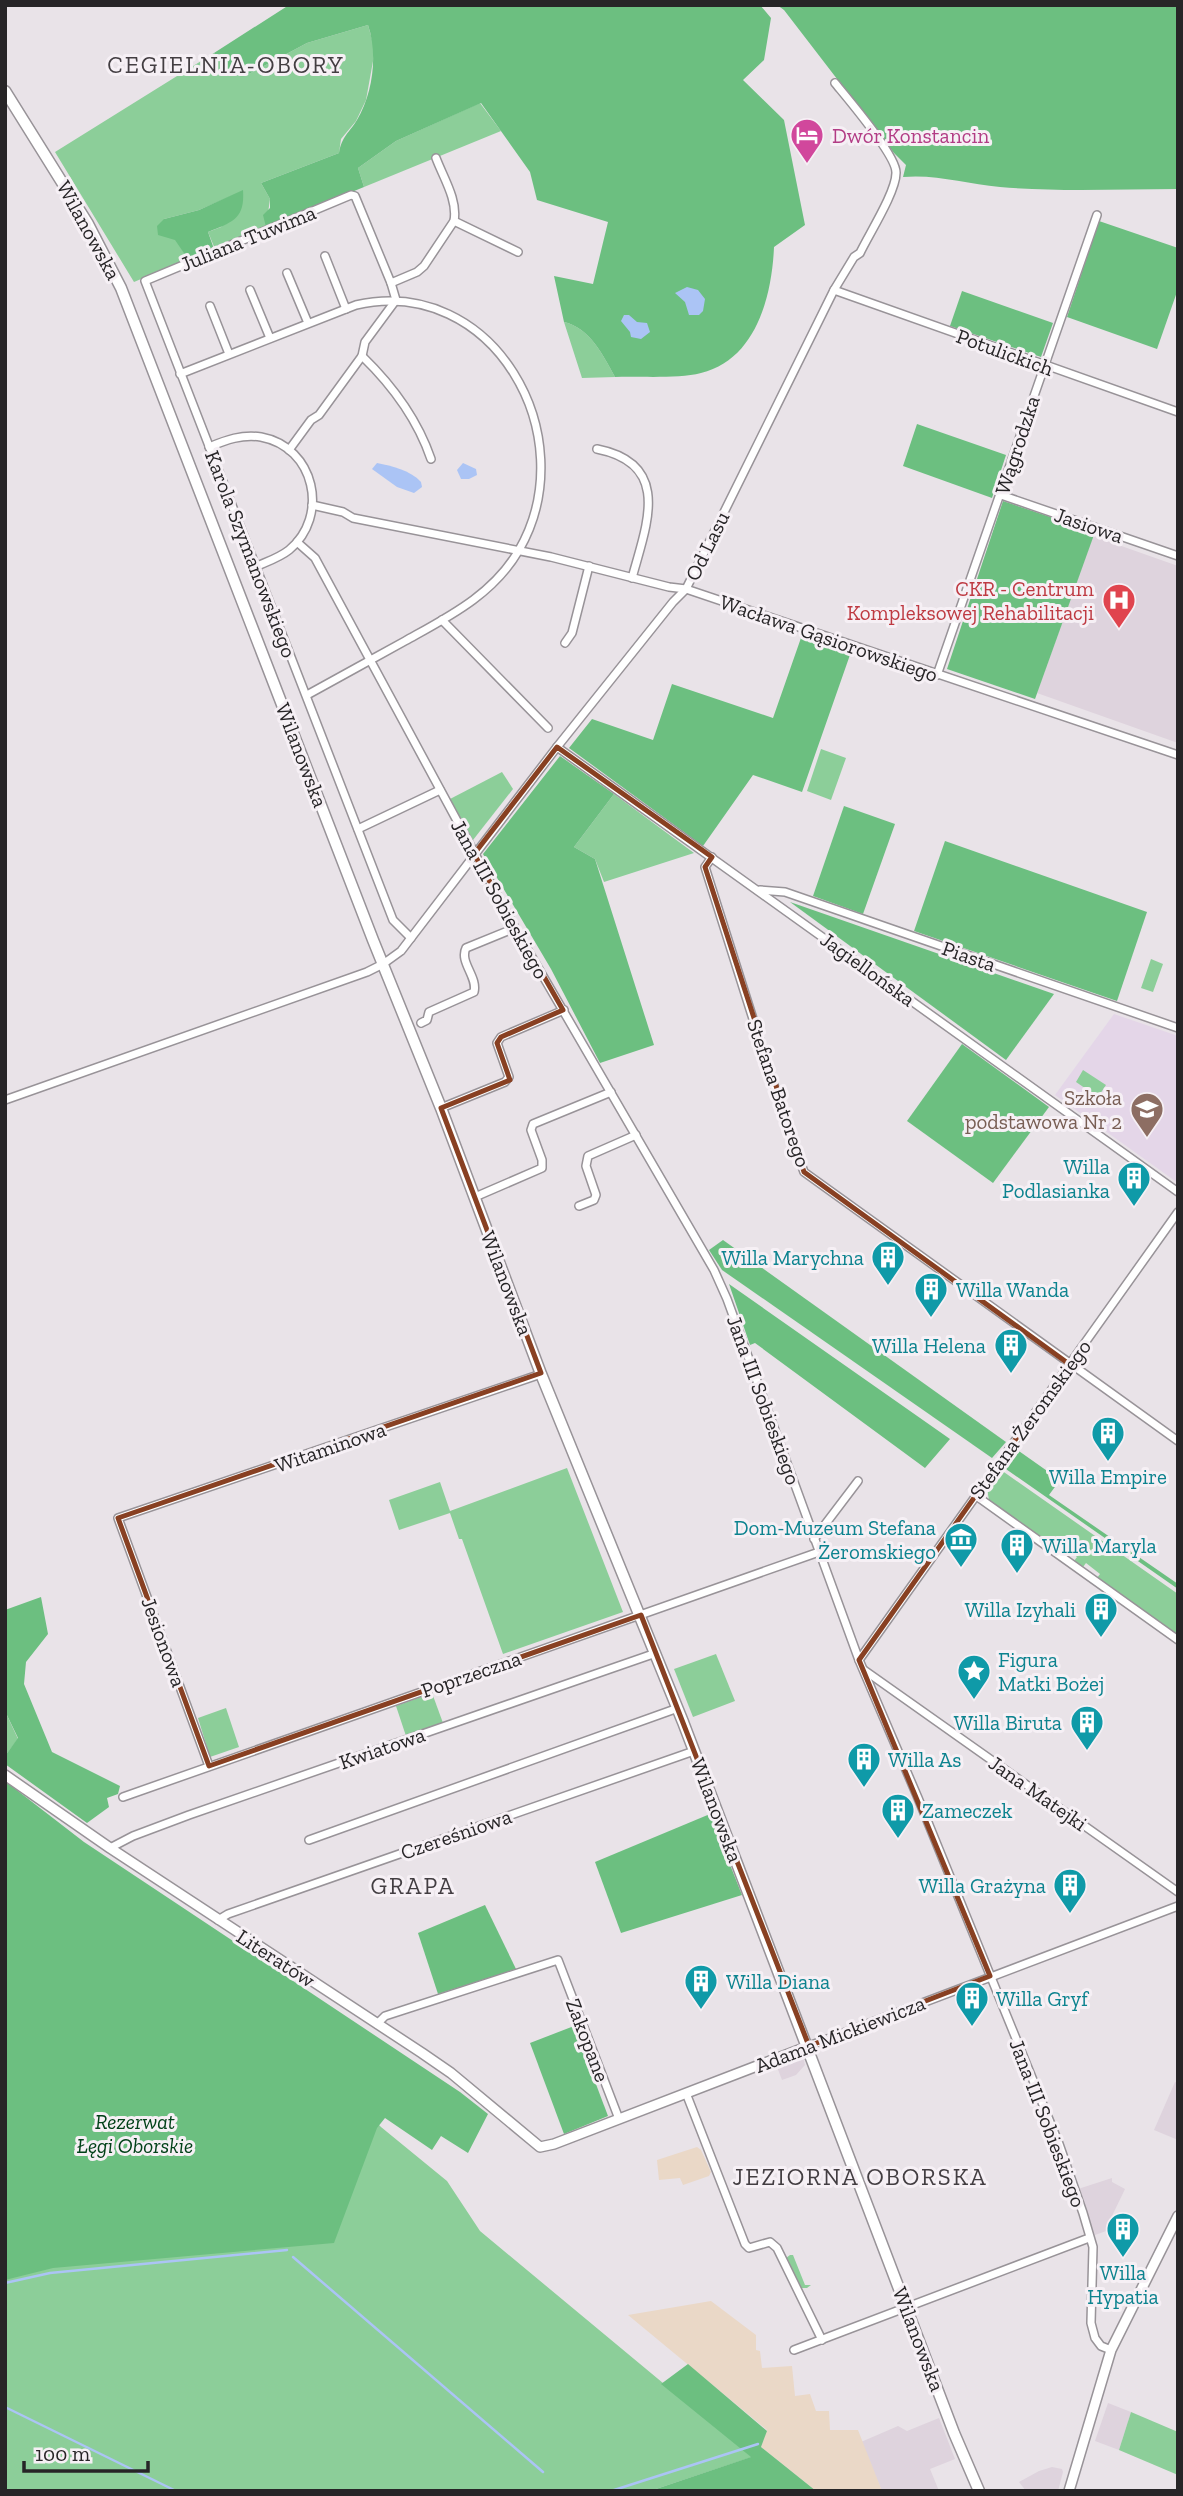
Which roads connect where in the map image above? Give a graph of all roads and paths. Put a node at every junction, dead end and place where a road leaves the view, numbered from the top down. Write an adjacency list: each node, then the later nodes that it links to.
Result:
1 (835, 83): 12 (street, Od Lasu)
2 (5, 91): 51 (main road, Wilanowska)
3 (436, 158): 5 (street)
4 (1097, 215): 20 (street, Wągrodzka)
5 (454, 221): 6 (street); 10 (street)
6 (518, 252)
7 (325, 256): 15 (street)
8 (287, 273): 16 (street)
9 (145, 281): 10 (street, Juliana Tuwima); 21 (street, Karola Szymanowskiego)
10 (391, 283): 13 (street)
11 (250, 290): 17 (street)
12 (834, 290): 20 (street, Potulickich); 35 (street, Od Lasu)
13 (396, 300): 15 (street); 19 (street); 30 (street)
14 (210, 306): 18 (street)
15 (346, 309): 16 (street)
16 (308, 323): 17 (street)
17 (270, 338): 18 (street)
18 (229, 354): 21 (street)
19 (362, 356): 25 (street); 26 (street)
20 (1044, 366): 22 (street, Potulickich); 27 (street, Wągrodzka)
21 (180, 374): 23 (street, Karola Szymanowskiego)
22 (1178, 412)
23 (209, 447): 25 (street); 33 (street, Karola Szymanowskiego)
24 (597, 449): 34 (street)
25 (289, 450): 28 (street)
26 (430, 459)
27 (1001, 495): 31 (street, Jasiowa); 39 (street, Wągrodzka)
28 (312, 505): 29 (street); 30 (street, Wacława Gąsiorowskiego)
29 (297, 542): 33 (street); 38 (street, Jana III Sobieskiego)
30 (519, 550): 32 (street, Wacława Gąsiorowskiego); 36 (street)
31 (1178, 556)
32 (589, 566): 34 (street, Wacława Gąsiorowskiego); 37 (street)
33 (255, 567): 40 (street, Karola Szymanowskiego)
34 (632, 578): 35 (street, Wacława Gąsiorowskiego)
35 (686, 589): 39 (street, Wacława Gąsiorowskiego); 42 (street, Od Lasu)
36 (442, 620): 38 (street); 41 (street)
37 (565, 643)
38 (370, 661): 40 (street); 44 (street, Jana III Sobieskiego)
39 (937, 675): 43 (street, Wacława Gąsiorowskiego)
40 (307, 695): 45 (street, Karola Szymanowskiego)
41 (548, 728)
42 (557, 747): 46 (street, Od Lasu); 47 (street, Jagiellońska)
43 (1178, 755)
44 (440, 790): 45 (street); 46 (street, Jana III Sobieskiego)
45 (358, 830): 50 (street, Karola Szymanowskiego)
46 (474, 854): 49 (street, Jana III Sobieskiego); 50 (street, Od Lasu)
47 (712, 857): 48 (street, Jagiellońska); 63 (street, Stefana Batorego)
48 (759, 890): 54 (street, Piasta); 59 (street, Jagiellońska)
49 (514, 928): 52 (street, Jana III Sobieskiego); 53 (street)
50 (411, 938): 51 (street, Od Lasu)
51 (383, 964): 56 (street); 57 (main road, Wilanowska)
52 (564, 1010): 55 (street, Jana III Sobieskiego); 57 (street)
53 (421, 1023)
54 (1178, 1028)
55 (611, 1092): 58 (street, Jana III Sobieskiego); 60 (street)
56 (5, 1100)
57 (441, 1108): 60 (main road, Wilanowska)
58 (636, 1135): 61 (street); 69 (street, Jana III Sobieskiego)
59 (1178, 1192)
60 (475, 1196): 64 (main road, Wilanowska)
61 (579, 1206)
62 (1178, 1212): 63 (street, Stefana Żeromskiego)
63 (1069, 1364): 65 (street, Stefana Batorego); 67 (street, Stefana Żeromskiego)
64 (541, 1374): 68 (street, Witaminowa); 71 (main road, Wilanowska)
65 (1178, 1441)
66 (858, 1481): 69 (street)
67 (975, 1495): 72 (street); 74 (street, Stefana Żeromskiego)
68 (118, 1518): 78 (street, Jesionowa)
69 (814, 1539): 70 (street, Jana III Sobieskiego)
70 (819, 1552): 71 (street, Poprzeczna); 74 (street, Jana III Sobieskiego)
71 (641, 1615): 73 (main road, Wilanowska); 78 (street, Poprzeczna)
72 (1178, 1640)
73 (656, 1653): 76 (main road, Wilanowska); 82 (street, Kwiatowa)
74 (859, 1660): 75 (street, Jana III Sobieskiego)
75 (863, 1670): 83 (street, Jana Matejki); 86 (street, Jana III Sobieskiego)
76 (678, 1708): 77 (main road, Wilanowska); 81 (street)
77 (694, 1751): 85 (street, Czereśniowa); 88 (main road, Wilanowska)
78 (209, 1766): 80 (street, Poprzeczna)
79 (5, 1775): 82 (street, Literatów)
80 (123, 1797)
81 (309, 1840)
82 (110, 1848): 85 (street, Literatów)
83 (1178, 1892)
84 (1178, 1906): 86 (street, Adama Mickiewicza)
85 (219, 1920): 87 (street, Literatów)
86 (990, 1976): 88 (street, Adama Mickiewicza); 93 (street, Jana III Sobieskiego)
87 (377, 2024): 90 (street, Zakopane); 91 (street, Literatów)
88 (809, 2046): 89 (street, Adama Mickiewicza); 94 (main road, Wilanowska)
89 (686, 2094): 90 (street, Adama Mickiewicza); 95 (street)
90 (619, 2119): 91 (street, Adama Mickiewicza)
91 (542, 2147)
92 (1178, 2216): 97 (street)
93 (1089, 2238): 94 (street); 97 (street, Jana III Sobieskiego)
94 (907, 2307): 95 (street); 98 (main road, Wilanowska)
95 (822, 2340): 96 (street)
96 (794, 2350)
97 (1111, 2350): 99 (street)
98 (979, 2491)
99 (1069, 2491)

